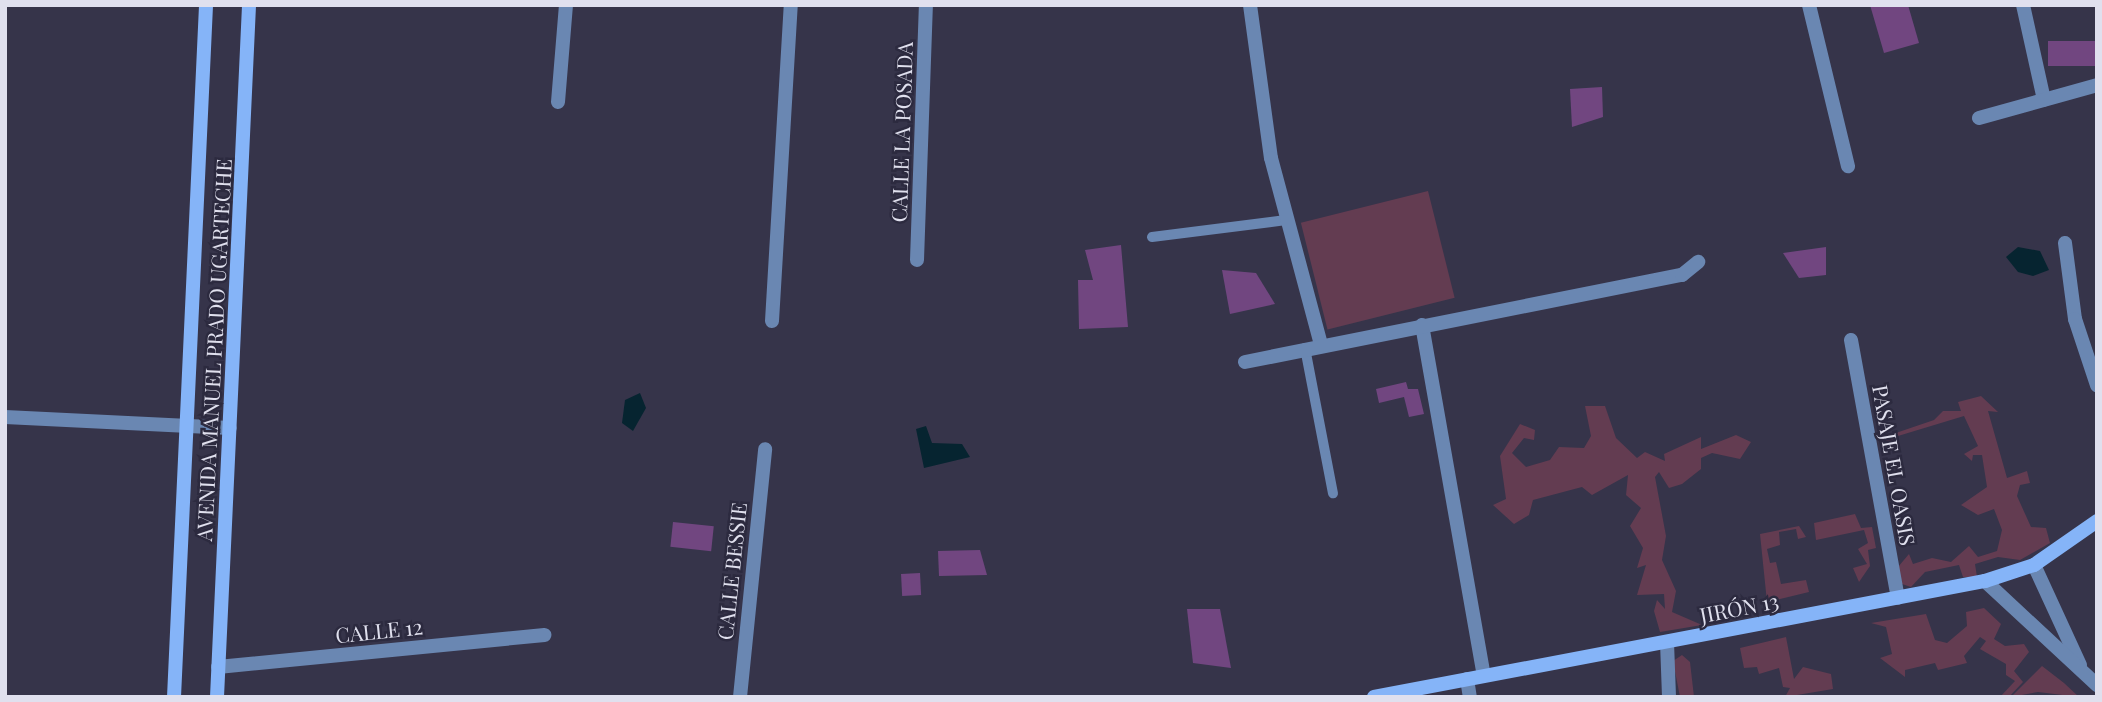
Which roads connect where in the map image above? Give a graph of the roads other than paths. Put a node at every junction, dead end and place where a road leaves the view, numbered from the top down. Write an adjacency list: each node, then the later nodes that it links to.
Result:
1 (206, 5): 27 (street, AVENIDA MANUEL PRADO UGARTECHE)
2 (249, 5): 28 (street, AVENIDA MANUEL PRADO UGARTECHE)
3 (566, 5): 11 (street)
4 (791, 5): 19 (street)
5 (926, 5): 17 (street, CALLE LA POSADA)
6 (1250, 5): 14 (street)
7 (1809, 5): 13 (street)
8 (2022, 5): 10 (street)
9 (2097, 85): 10 (street)
10 (2044, 100): 12 (street)
11 (558, 102)
12 (1979, 118)
13 (1848, 166)
14 (1286, 220): 15 (lane); 22 (street)
15 (1152, 237)
16 (2065, 243): 25 (street)
17 (917, 260)
18 (1698, 262): 20 (street)
19 (772, 321)
20 (1422, 325): 22 (street); 39 (street)
21 (1851, 340): 34 (street, PASAJE EL OASIS)
22 (1321, 344): 23 (street)
23 (1305, 348): 24 (street); 30 (lane)
24 (1245, 362)
25 (2097, 385)
26 (5, 417): 27 (street)
27 (189, 427): 28 (street); 42 (street, AVENIDA MANUEL PRADO UGARTECHE)
28 (230, 428): 37 (street, AVENIDA MANUEL PRADO UGARTECHE)
29 (765, 449): 44 (street, CALLE BESSIE)
30 (1333, 493)
31 (2097, 521): 32 (street, JIRÓN 13)
32 (2034, 565): 33 (street, JIRÓN 13); 38 (street)
33 (1985, 581): 34 (street, JIRÓN 13); 38 (street)
34 (1898, 598): 36 (street, JIRÓN 13)
35 (544, 635): 37 (street, CALLE 12)
36 (1667, 642): 39 (street, JIRÓN 13); 47 (street)
37 (218, 667): 43 (street, AVENIDA MANUEL PRADO UGARTECHE)
38 (2084, 673): 41 (street)
39 (1483, 676): 40 (street, JIRÓN 13)
40 (1467, 679): 45 (street, JIRÓN 13); 46 (street)
41 (2097, 685)
42 (174, 697)
43 (217, 697)
44 (740, 697)
45 (1374, 697)
46 (1470, 697)
47 (1669, 697)

